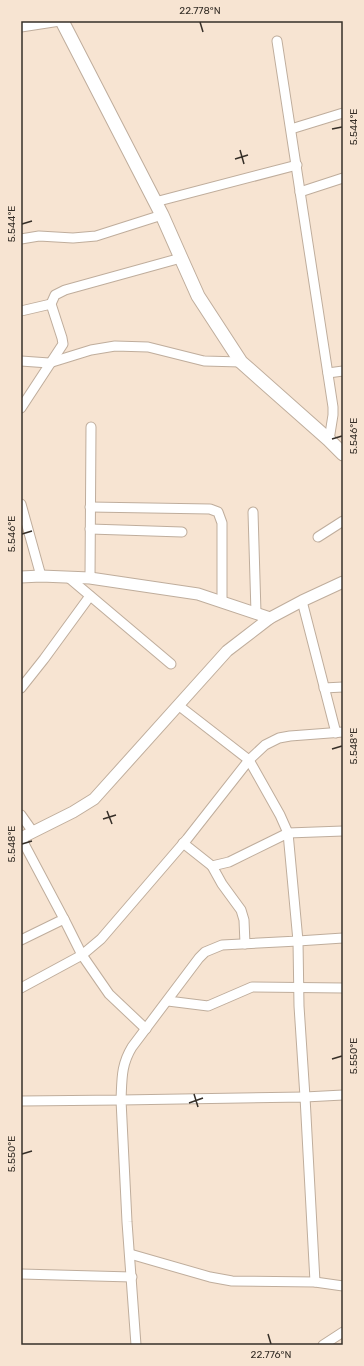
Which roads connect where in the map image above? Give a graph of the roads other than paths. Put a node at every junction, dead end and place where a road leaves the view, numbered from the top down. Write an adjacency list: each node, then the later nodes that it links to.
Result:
1 (61, 21): 2 (street); 9 (main road)
2 (21, 27)
3 (277, 41): 5 (street)
4 (343, 113): 5 (street)
5 (291, 129): 6 (street)
6 (297, 165): 8 (street); 9 (street)
7 (343, 178): 8 (street)
8 (300, 192): 19 (street)
9 (155, 202): 10 (main road)
10 (162, 215): 11 (street); 12 (main road)
11 (21, 239)
12 (180, 258): 13 (street); 16 (main road)
13 (51, 304): 14 (street); 17 (street)
14 (21, 311)
15 (21, 361): 17 (street)
16 (241, 362): 17 (street); 22 (main road)
17 (49, 363): 20 (street)
18 (343, 371): 19 (street)
19 (328, 373): 22 (street)
20 (21, 408)
21 (91, 427): 25 (street)
22 (329, 440): 23 (main road)
23 (343, 454)
24 (21, 504): 31 (street)
25 (90, 507): 28 (street); 38 (street)
26 (253, 512): 39 (street)
27 (343, 522): 30 (street)
28 (90, 529): 29 (street); 34 (street)
29 (182, 532)
30 (318, 537)
31 (40, 576): 32 (street); 33 (street)
32 (21, 577)
33 (68, 577): 34 (street); 36 (street)
34 (90, 578): 38 (street)
35 (343, 582): 37 (street)
36 (90, 596): 41 (street); 43 (street)
37 (302, 601): 40 (street); 44 (street)
38 (222, 602): 39 (street)
39 (256, 613): 40 (street)
40 (270, 618): 45 (street)
41 (171, 664)
42 (343, 687): 44 (street)
43 (21, 688)
44 (324, 688): 46 (street)
45 (178, 705): 47 (street); 50 (street)
46 (339, 732): 47 (street)
47 (249, 760): 51 (street); 53 (street)
48 (21, 815): 50 (street)
49 (343, 831): 51 (street)
50 (33, 832): 52 (street)
51 (288, 833): 54 (street); 58 (street)
52 (21, 838): 55 (street)
53 (183, 843): 54 (street); 60 (street)
54 (212, 866): 59 (street)
55 (64, 919): 57 (street); 60 (street)
56 (343, 938): 58 (street)
57 (21, 940)
58 (298, 941): 59 (street); 62 (street)
59 (245, 944): 64 (street)
60 (82, 955): 61 (street); 65 (street)
61 (21, 988)
62 (299, 988): 63 (street); 64 (street); 67 (street)
63 (343, 988)
64 (168, 1001): 65 (street)
65 (146, 1029): 68 (street)
66 (343, 1096): 67 (street)
67 (305, 1097): 68 (street); 73 (street)
68 (122, 1100): 69 (street); 70 (street)
69 (21, 1101)
70 (130, 1254): 72 (street); 73 (street)
71 (21, 1274): 72 (street)
72 (132, 1277): 76 (street)
73 (315, 1282): 74 (street)
74 (343, 1286)
75 (343, 1332): 77 (street)
76 (136, 1345)
77 (323, 1345)

